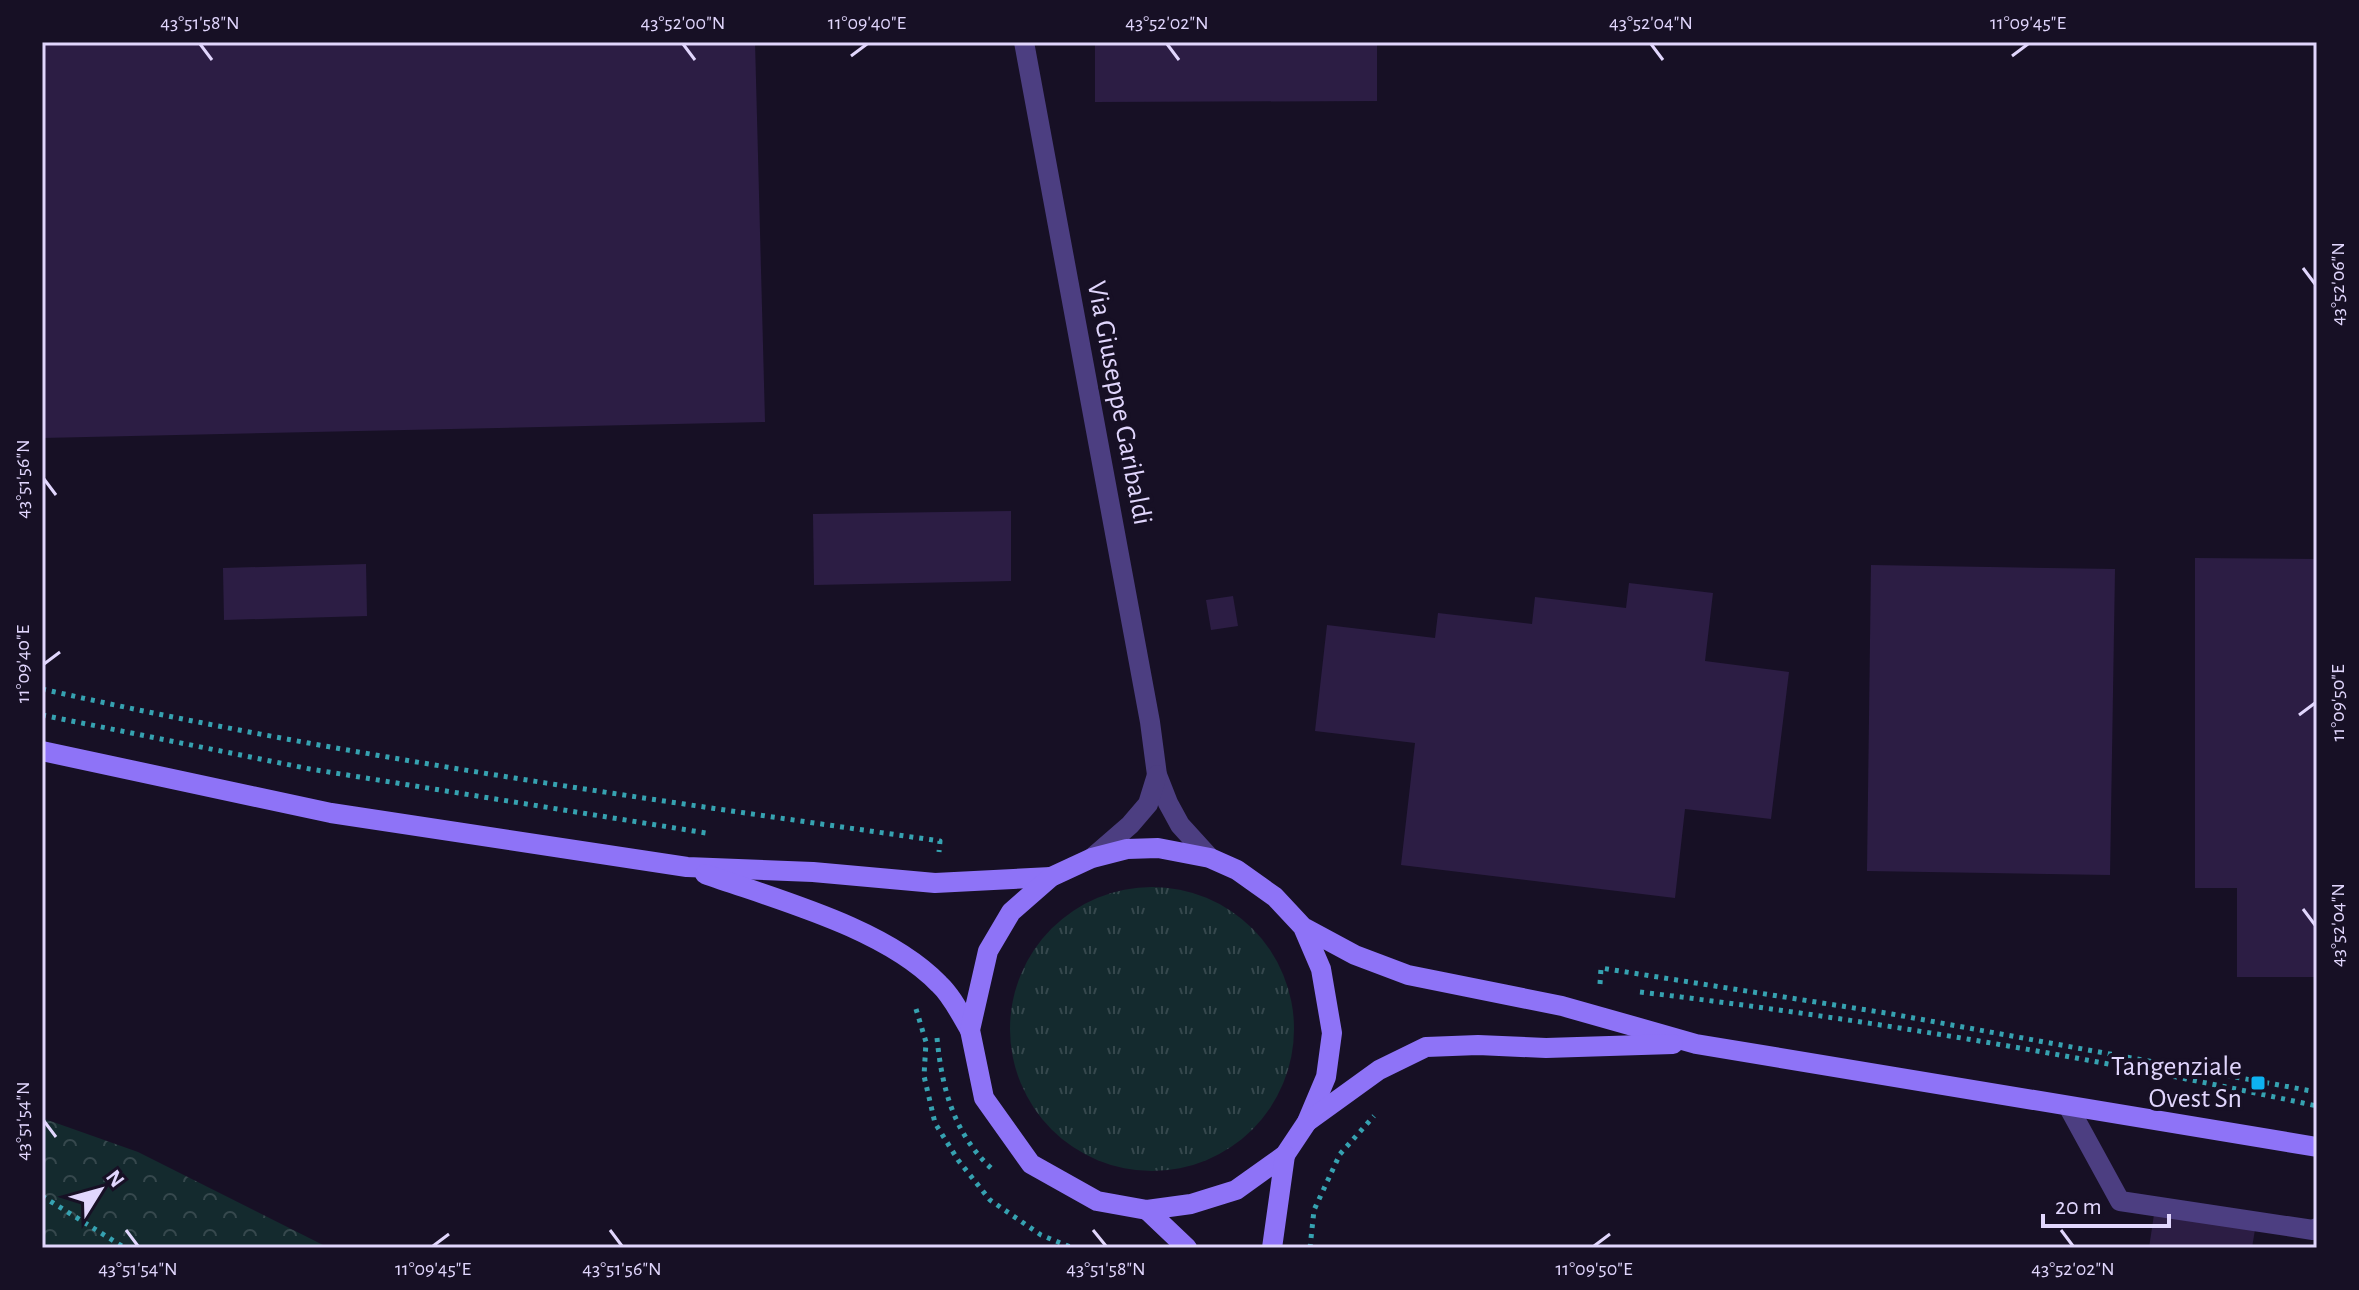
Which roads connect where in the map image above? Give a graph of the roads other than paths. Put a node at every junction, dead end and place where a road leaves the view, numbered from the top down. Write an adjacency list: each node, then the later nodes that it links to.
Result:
1 (1024, 42): 3 (street, Via Giuseppe Garibaldi)
2 (42, 751): 6 (main road)
3 (1157, 775): 4 (street); 5 (street, Via Giuseppe Garibaldi)
4 (1092, 858): 5 (main road); 7 (main road)
5 (1210, 858): 8 (main road)
6 (687, 867): 7 (main road); 9 (main road)
7 (1051, 877): 9 (main road)
8 (1303, 927): 10 (main road); 12 (main road)
9 (970, 1030): 15 (main road)
10 (1696, 1044): 11 (main road); 12 (main road)
11 (2068, 1106): 13 (main road); 16 (street)
12 (1307, 1122): 14 (main road)
13 (2317, 1147)
14 (1285, 1155): 15 (main road); 18 (main road)
15 (1147, 1210): 17 (main road)
16 (2317, 1228)
17 (1187, 1248)
18 (1272, 1248)

